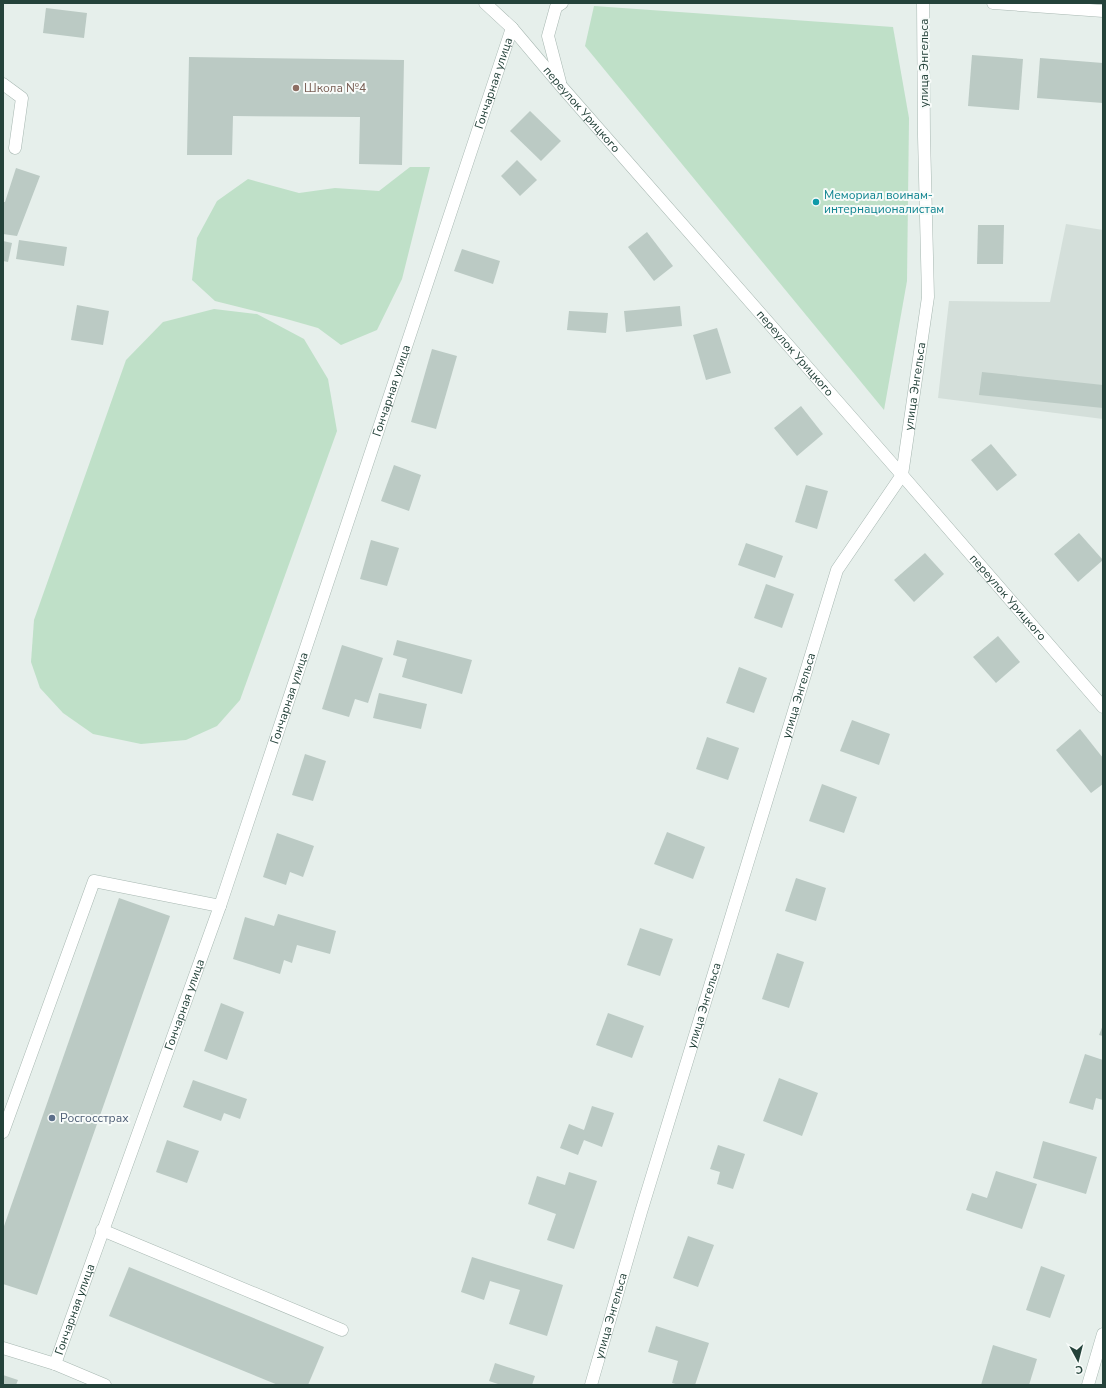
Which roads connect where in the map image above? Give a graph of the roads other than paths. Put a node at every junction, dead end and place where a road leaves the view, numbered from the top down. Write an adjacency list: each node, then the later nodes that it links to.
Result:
1 (485, 3): 6 (street, переулок Урицкого)
2 (562, 3): 8 (street)
3 (923, 3): 10 (street, улица Энгельса)
4 (993, 3): 5 (street)
5 (1103, 11)
6 (512, 28): 8 (street, переулок Урицкого); 12 (street, Гончарная улица)
7 (3, 84): 9 (street)
8 (561, 86): 10 (street, переулок Урицкого)
9 (15, 148)
10 (902, 475): 11 (street, переулок Урицкого); 20 (street, улица Энгельса)
11 (1103, 707)
12 (220, 906): 13 (street); 14 (street, Гончарная улица)
13 (3, 1132)
14 (102, 1230): 15 (street); 18 (street, Гончарная улица)
15 (342, 1330)
16 (1103, 1334): 21 (street)
17 (3, 1348): 18 (street)
18 (55, 1364): 19 (street)
19 (106, 1385)
20 (591, 1385)
21 (1088, 1385)

